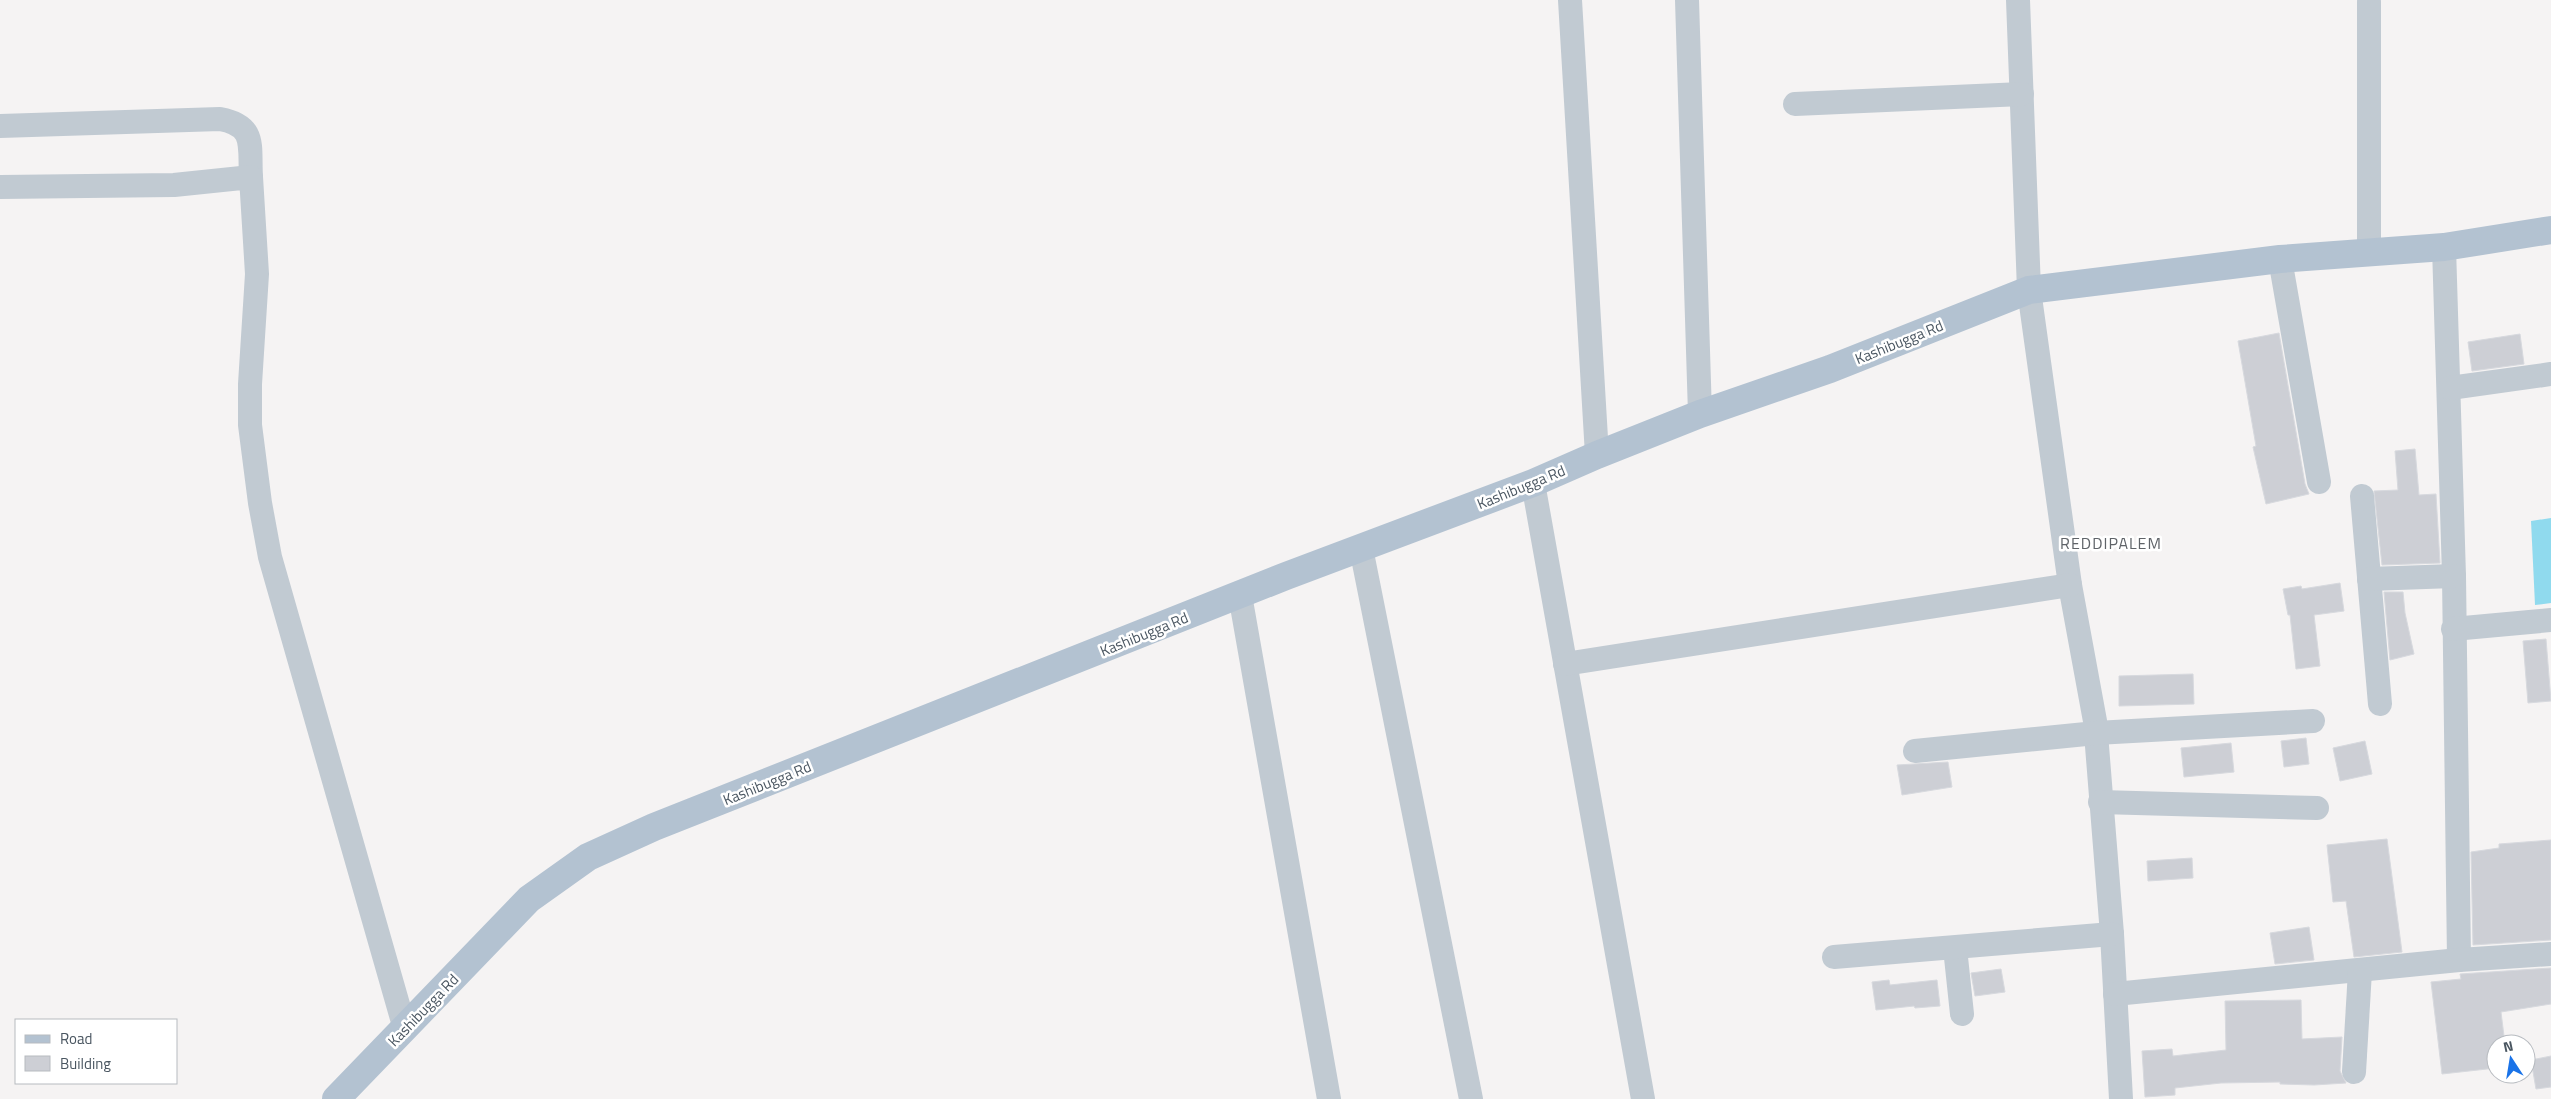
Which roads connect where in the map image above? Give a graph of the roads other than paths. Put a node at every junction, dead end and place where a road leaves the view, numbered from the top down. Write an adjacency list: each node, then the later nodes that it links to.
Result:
1 (1570, 0): 18 (street)
2 (1687, 0): 17 (street)
3 (2018, 0): 5 (street)
4 (2369, 2): 12 (street)
5 (2022, 94): 6 (street); 14 (street)
6 (1796, 104)
7 (0, 126): 8 (street)
8 (251, 177): 9 (street); 44 (street)
9 (0, 187)
10 (2551, 230): 11 (main road, Kashibugga Rd)
11 (2444, 247): 12 (main road, Kashibugga Rd); 16 (street)
12 (2369, 253): 13 (main road, Kashibugga Rd)
13 (2280, 259): 14 (main road, Kashibugga Rd); 19 (street)
14 (2029, 290): 17 (main road, Kashibugga Rd); 25 (street)
15 (2551, 374): 16 (street)
16 (2450, 388): 23 (street)
17 (1700, 414): 18 (main road, Kashibugga Rd)
18 (1597, 455): 20 (main road, Kashibugga Rd)
19 (2319, 482)
20 (1533, 483): 22 (main road, Kashibugga Rd); 29 (street)
21 (2362, 496): 24 (street)
22 (1361, 548): 26 (main road, Kashibugga Rd); 48 (street)
23 (2454, 576): 24 (street); 28 (street)
24 (2369, 579): 30 (street)
25 (2070, 586): 29 (street); 32 (street)
26 (1240, 596): 44 (main road, Kashibugga Rd); 47 (street)
27 (2551, 620): 28 (street)
28 (2453, 629): 40 (street)
29 (1565, 664): 49 (street)
30 (2380, 704)
31 (2313, 721): 32 (street)
32 (2096, 733): 33 (street); 34 (street)
33 (1915, 751)
34 (2100, 802): 35 (street); 36 (street)
35 (2317, 808)
36 (2112, 934): 37 (street); 42 (street)
37 (1955, 948): 39 (street); 43 (street)
38 (2551, 954): 40 (street)
39 (1834, 957)
40 (2458, 960): 41 (street)
41 (2360, 971): 42 (street); 45 (street)
42 (2115, 994): 50 (street)
43 (1962, 1014)
44 (405, 1028): 46 (main road, Kashibugga Rd)
45 (2354, 1072)
46 (336, 1099)
47 (1329, 1099)
48 (1471, 1099)
49 (1643, 1099)
50 (2121, 1099)

